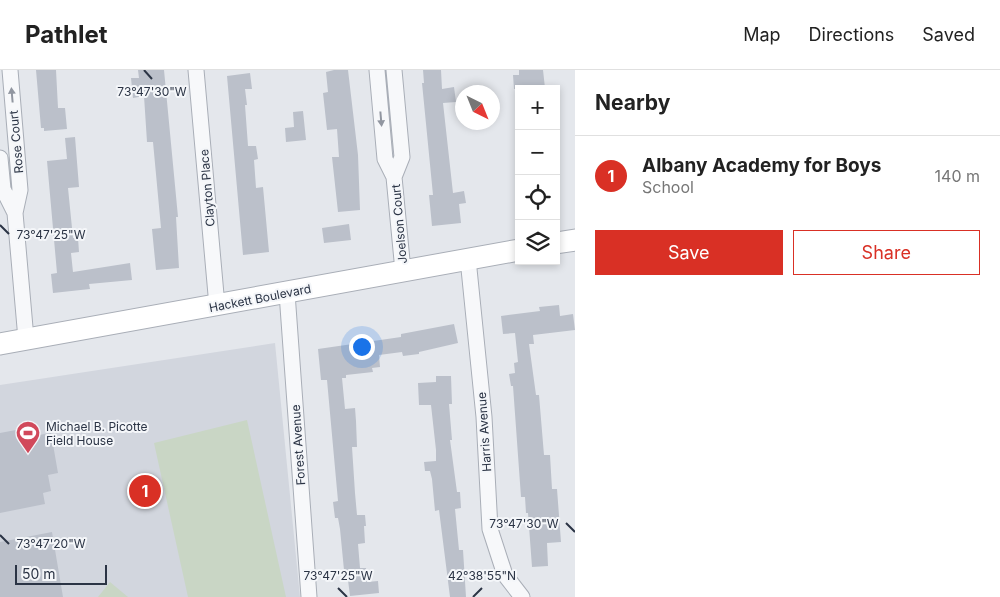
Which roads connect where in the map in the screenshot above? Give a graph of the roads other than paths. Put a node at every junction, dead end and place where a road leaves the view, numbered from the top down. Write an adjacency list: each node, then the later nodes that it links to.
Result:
1 (10, 70): 7 (street, Rose Court, one-way to 1)
2 (196, 70): 14 (street, Clayton Place)
3 (377, 70): 6 (street, Joelson Court, one-way to 6)
4 (394, 70): 6 (street, Joelson Court)
5 (0, 158): 7 (street, Rose Court)
6 (394, 177): 12 (street, Joelson Court)
7 (15, 213): 15 (street, Rose Court)
8 (575, 240): 9 (street)
9 (560, 242)
10 (515, 251): 11 (street, Hackett Boulevard)
11 (468, 259): 12 (street, Hackett Boulevard); 18 (street, Harris Avenue)
12 (403, 270): 13 (street, Hackett Boulevard)
13 (287, 293): 14 (street, Hackett Boulevard); 17 (street, Forest Avenue)
14 (217, 306): 15 (street, Hackett Boulevard)
15 (26, 339): 16 (street, Hackett Boulevard)
16 (0, 344)
17 (309, 597)
18 (522, 597)

